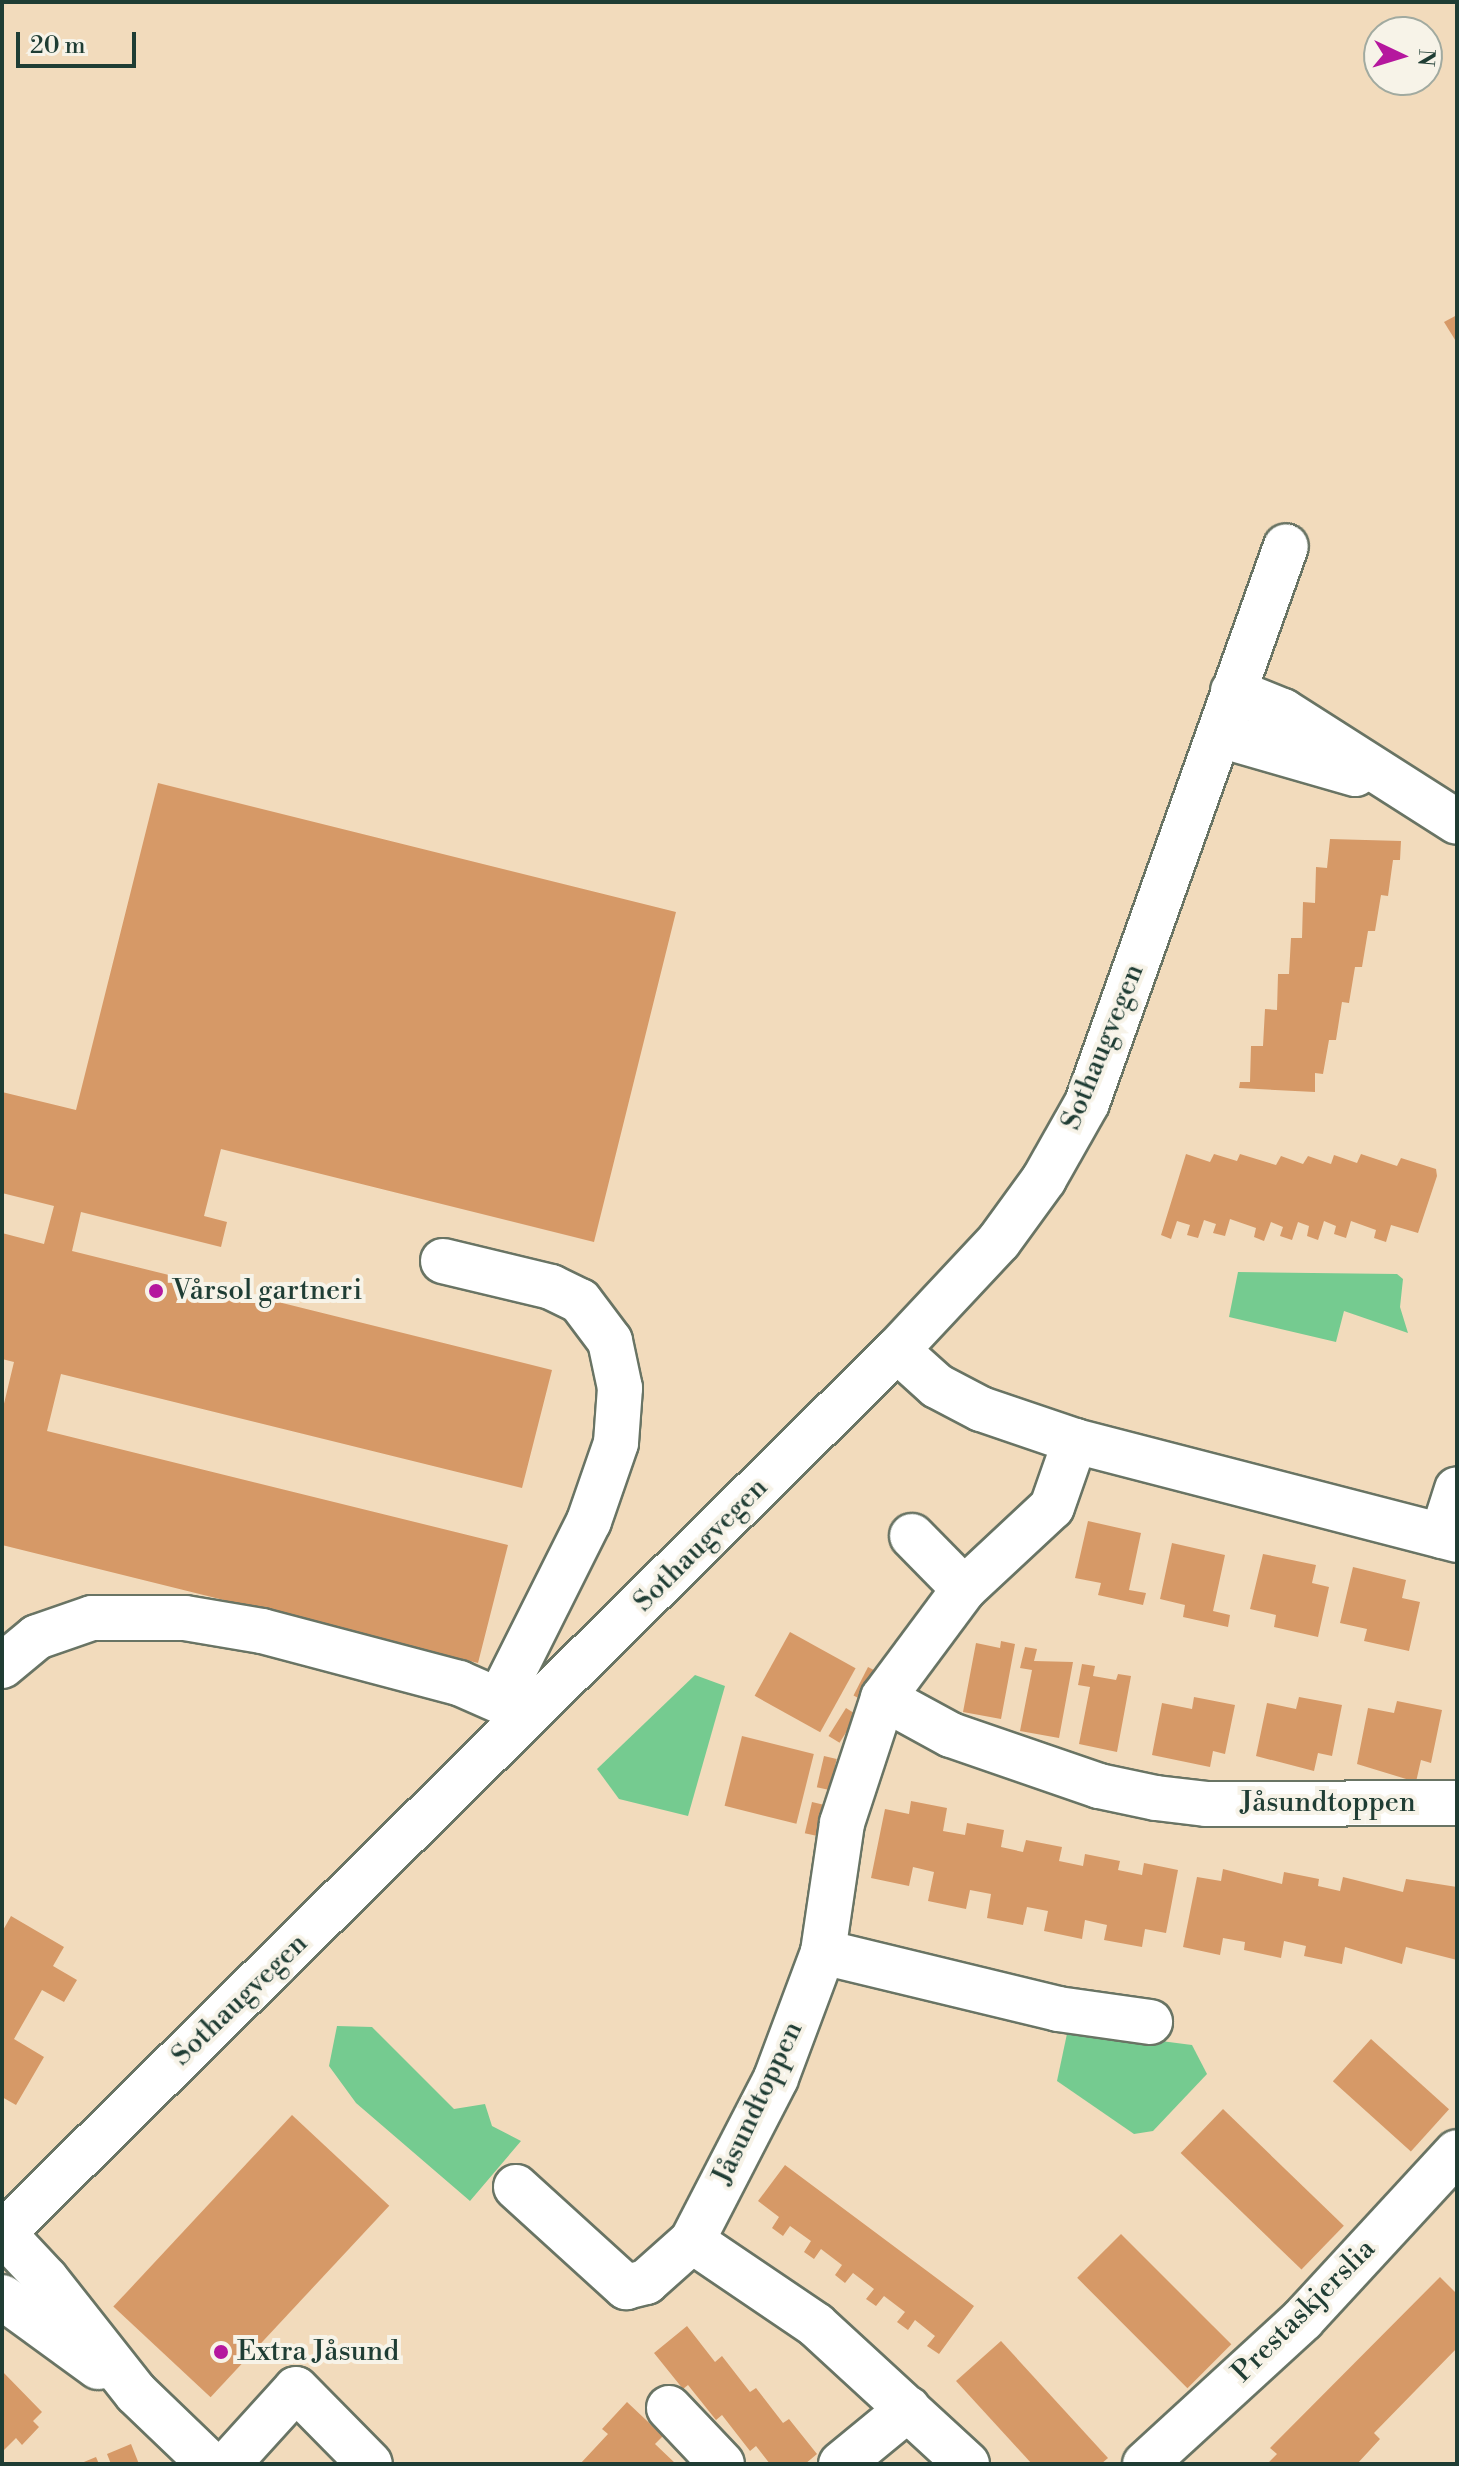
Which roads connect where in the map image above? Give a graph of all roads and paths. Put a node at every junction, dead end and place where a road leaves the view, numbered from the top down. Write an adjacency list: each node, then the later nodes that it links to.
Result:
1 (1286, 546): 2 (street, Sothaugvegen)
2 (1233, 691): 3 (street, Sothaugvegen); 4 (street)
3 (1220, 735): 4 (street); 7 (street, Sothaugvegen)
4 (1399, 787): 5 (street)
5 (1457, 822)
6 (443, 1261): 15 (street)
7 (897, 1350): 8 (street); 15 (street, Sothaugvegen)
8 (1075, 1441): 11 (street); 12 (street, Jåsundtoppen)
9 (1457, 1489): 11 (street)
10 (912, 1536): 12 (street)
11 (1450, 1538)
12 (964, 1589): 14 (street, Jåsundtoppen)
13 (2, 1666): 15 (street)
14 (883, 1698): 16 (street, Jåsundtoppen); 17 (street, Jåsundtoppen)
15 (516, 1706): 21 (street, Sothaugvegen)
16 (1457, 1803)
17 (823, 1952): 18 (street); 22 (street, Jåsundtoppen)
18 (1150, 2022)
19 (1457, 2152): 33 (street, Prestaskjerslia)
20 (516, 2187): 22 (street)
21 (2, 2233): 24 (street)
22 (692, 2241): 26 (street)
23 (2, 2297): 24 (street)
24 (136, 2393): 27 (street)
25 (669, 2408): 30 (street)
26 (908, 2409): 31 (street); 32 (street)
27 (210, 2464)
28 (228, 2464): 29 (street)
29 (370, 2464)
30 (722, 2464)
31 (841, 2464)
32 (967, 2464)
33 (1145, 2464)

